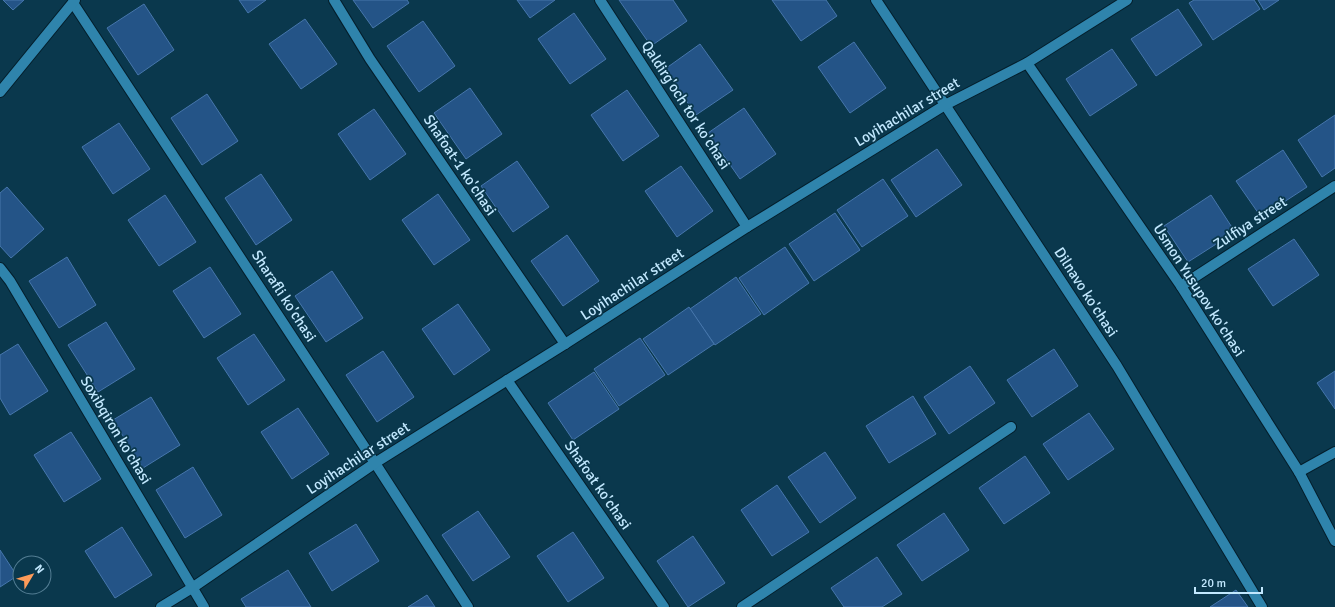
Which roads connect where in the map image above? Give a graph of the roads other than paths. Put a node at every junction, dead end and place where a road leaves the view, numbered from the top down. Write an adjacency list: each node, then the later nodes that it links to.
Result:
1 (334, 0): 13 (street, Shafoat-1 ko'chasi)
2 (600, 0): 10 (street, Qaldirg'och tor ko'chasi)
3 (876, 0): 8 (street, Dilnavo ko'chasi)
4 (1127, 0): 6 (street, Loyihachilar street)
5 (74, 1): 7 (street); 17 (street, Sharafli ko'chasi)
6 (1027, 63): 8 (street, Loyihachilar street); 12 (street, Usmon Yusupov ko'chasi)
7 (0, 92)
8 (945, 106): 10 (street, Loyihachilar street); 26 (street, Dilnavo ko'chasi)
9 (1335, 186): 12 (street, Zulfiya street)
10 (747, 227): 13 (street, Loyihachilar street)
11 (0, 268): 20 (street, Soxibqiron ko'chasi)
12 (1181, 286): 18 (street, Usmon Yusupov ko'chasi)
13 (565, 344): 14 (street, Loyihachilar street)
14 (507, 380): 17 (street, Loyihachilar street); 24 (street, Shafoat ko'chasi)
15 (1011, 427): 25 (street)
16 (1335, 452): 18 (street)
17 (375, 463): 20 (street, Loyihachilar street); 23 (street, Sharafli ko'chasi)
18 (1299, 472): 19 (street, Usmon Yusupov ko'chasi)
19 (1335, 541)
20 (192, 588): 21 (street, Loyihachilar street); 22 (street, Soxibqiron ko'chasi)
21 (162, 607)
22 (204, 607)
23 (468, 607)
24 (664, 607)
25 (742, 607)
26 (1262, 607)

